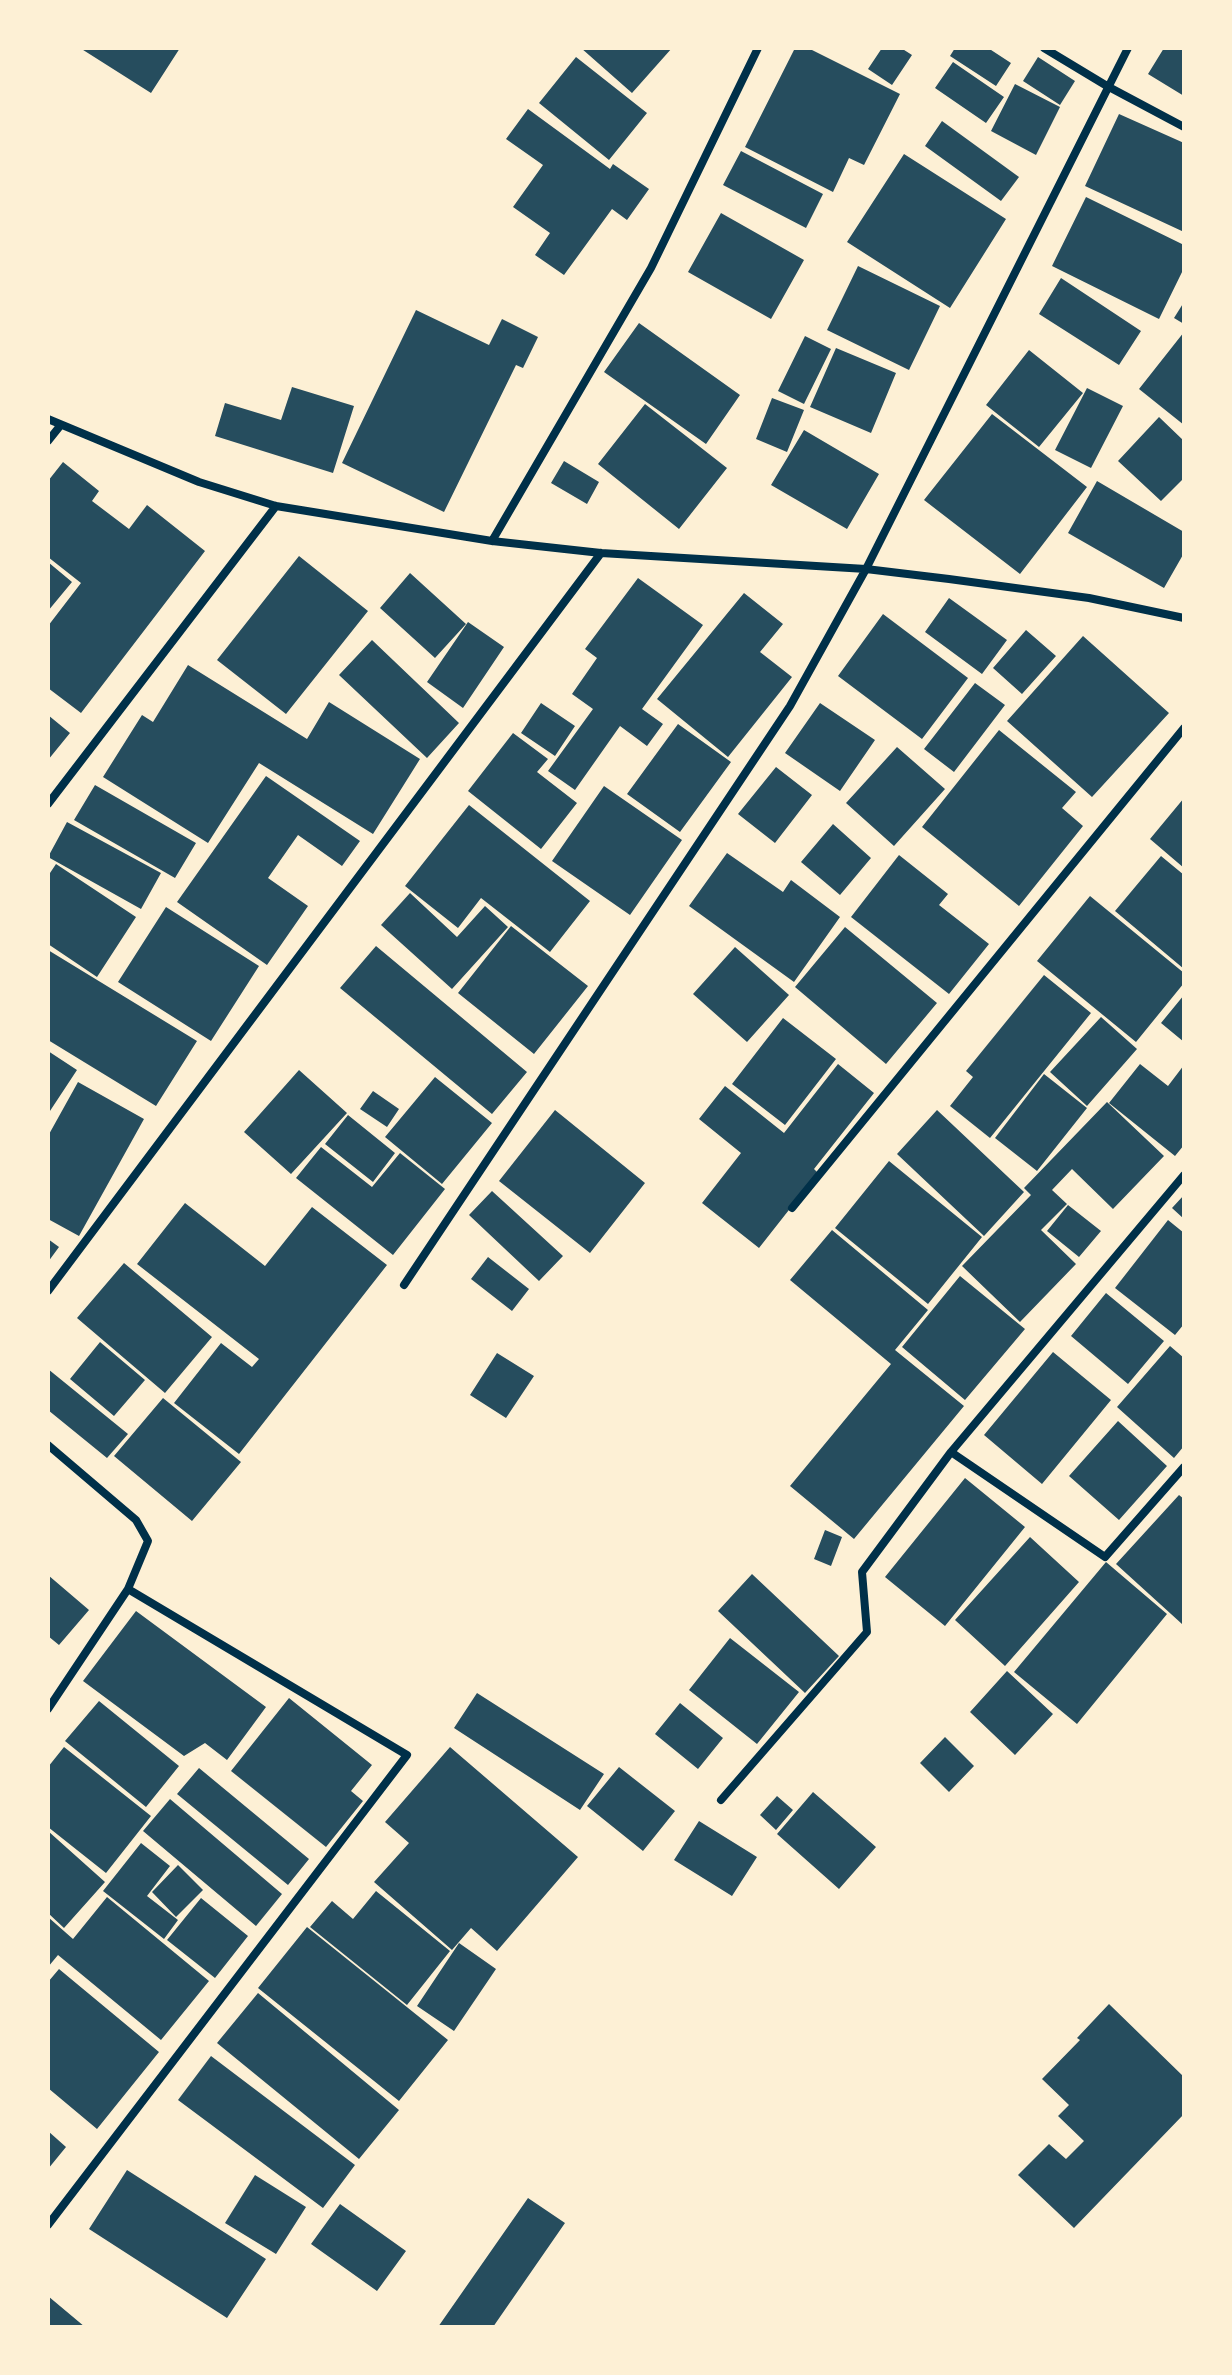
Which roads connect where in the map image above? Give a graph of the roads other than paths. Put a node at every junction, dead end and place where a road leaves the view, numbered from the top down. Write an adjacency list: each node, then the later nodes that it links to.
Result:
1 (758, 48): 10 (street)
2 (1044, 48): 4 (street)
3 (1128, 48): 4 (street)
4 (1107, 86): 5 (street); 12 (street)
5 (1184, 127)
6 (48, 419): 7 (street)
7 (60, 426): 8 (street); 9 (street)
8 (48, 441)
9 (276, 506): 10 (street); 15 (street)
10 (492, 541): 11 (street)
11 (601, 553): 12 (street); 19 (street)
12 (866, 569): 13 (street); 18 (street)
13 (1184, 618)
14 (1184, 728): 17 (street)
15 (48, 804)
16 (1184, 1175): 21 (street)
17 (792, 1208)
18 (404, 1285)
19 (48, 1291)
20 (48, 1445): 23 (street)
21 (951, 1452): 22 (street); 25 (street)
22 (1184, 1467)
23 (128, 1589): 24 (street); 26 (street)
24 (48, 1709)
25 (721, 1800)
26 (48, 2225)

